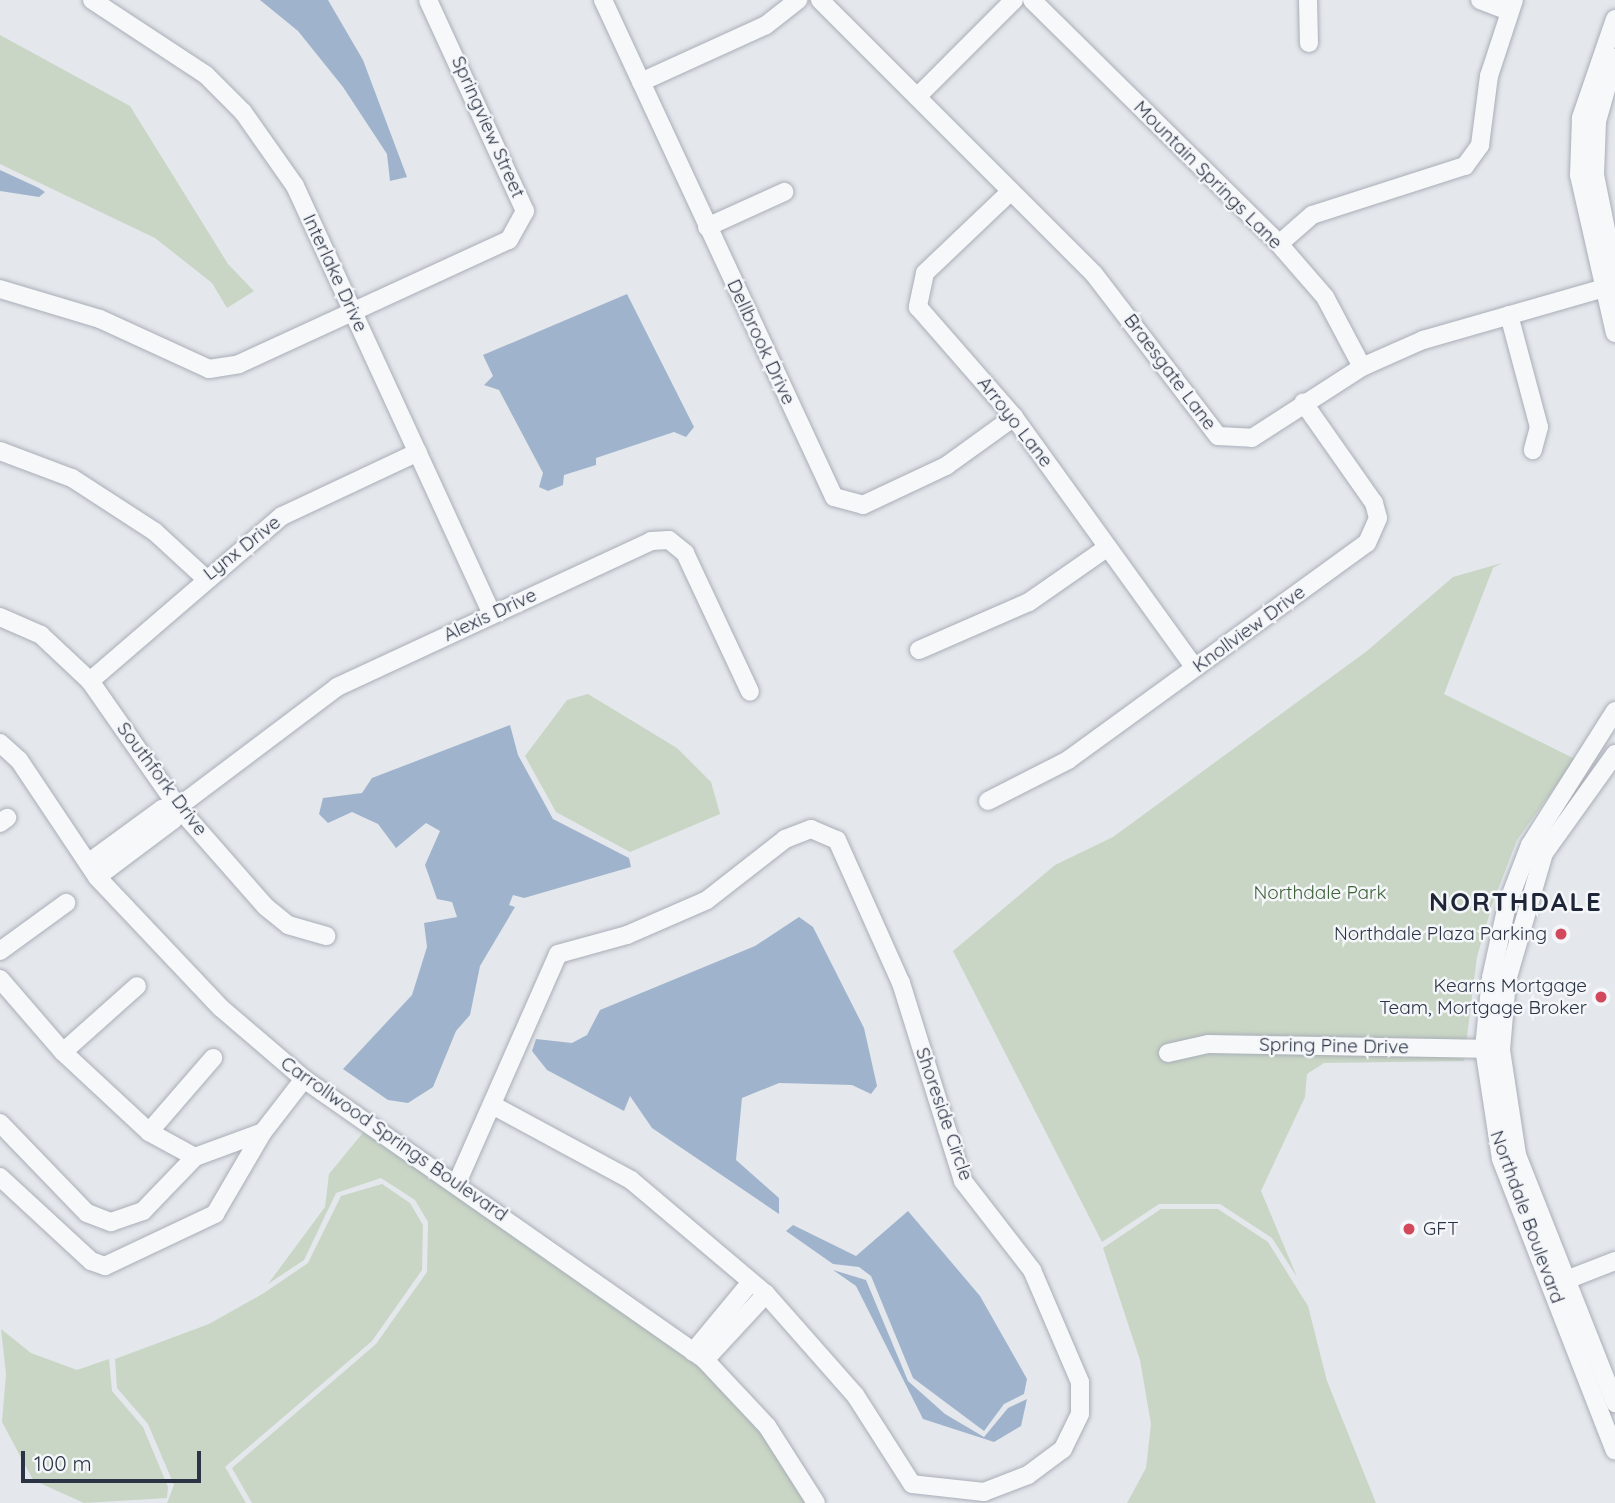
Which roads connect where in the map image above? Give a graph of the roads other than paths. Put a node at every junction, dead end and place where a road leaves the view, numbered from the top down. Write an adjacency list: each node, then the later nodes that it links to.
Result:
1 (92, 0): 23 (street, Interlake Drive)
2 (428, 0): 23 (street, Springview Street)
3 (603, 0): 14 (street, Dellbrook Drive)
4 (798, 0): 14 (street)
5 (820, 0): 15 (street, Braesgate Lane)
6 (1014, 0): 15 (street)
7 (1032, 0): 19 (street, Mountain Springs Lane)
8 (1308, 0): 12 (street)
9 (1480, 0): 10 (street)
10 (1511, 5): 19 (street)
11 (1615, 19): 21 (street)
12 (1309, 43)
13 (1615, 58): 20 (street)
14 (641, 82): 18 (street, Dellbrook Drive)
15 (917, 97): 16 (street, Braesgate Lane)
16 (1011, 191): 27 (street, Braesgate Lane); 28 (street, Arroyo Lane)
17 (784, 192): 18 (street)
18 (707, 228): 28 (street, Dellbrook Drive)
19 (1279, 244): 26 (street, Mountain Springs Lane)
20 (1615, 274)
21 (1609, 287): 24 (street, Braesgate Lane); 25 (street)
22 (0, 289): 23 (street)
23 (353, 310): 31 (street, Interlake Drive)
24 (1509, 315): 26 (street, Braesgate Lane); 29 (street)
25 (1615, 333)
26 (1362, 367): 27 (street, Braesgate Lane)
27 (1303, 402): 37 (street, Knollview Drive)
28 (1014, 417): 32 (street, Arroyo Lane)
29 (1533, 450)
30 (0, 451): 33 (street)
31 (418, 452): 33 (street, Lynx Drive); 34 (street, Interlake Drive)
32 (1108, 547): 36 (street); 37 (street, Arroyo Lane)
33 (204, 577): 38 (street, Lynx Drive)
34 (492, 614): 39 (street, Alexis Drive); 45 (street, Alexis Drive)
35 (0, 617): 38 (street, Southfork Drive)
36 (919, 650)
37 (1195, 668): 44 (street, Knollview Drive)
38 (90, 681): 45 (street, Southfork Drive)
39 (750, 692)
40 (1615, 711): 41 (street, Northdale Boulevard)
41 (1608, 741): 52 (street, Northdale Boulevard)
42 (0, 743): 46 (street, Carrollwood Springs Boulevard)
43 (1615, 754): 52 (street, Northdale Boulevard)
44 (988, 802)
45 (178, 807): 46 (street, Alexis Drive); 48 (street, Southfork Drive)
46 (93, 870): 56 (street, Carrollwood Springs Boulevard)
47 (65, 903): 49 (street)
48 (326, 936)
49 (0, 951)
50 (0, 979): 53 (street)
51 (137, 986): 53 (street)
52 (1493, 1049): 54 (street, Spring Pine Drive); 66 (street, Northdale Boulevard)
53 (64, 1052): 60 (street)
54 (1168, 1053)
55 (213, 1058): 60 (street)
56 (304, 1079): 59 (street); 63 (street, Carrollwood Springs Boulevard)
57 (494, 1106): 63 (street, Shoreside Circle); 65 (street, Shoreside Circle); 67 (street, Shoreside Circle)
58 (0, 1123): 61 (street)
59 (265, 1131): 61 (street); 62 (street)
60 (149, 1132): 61 (street)
61 (195, 1157)
62 (0, 1177)
63 (457, 1183): 68 (street, Carrollwood Springs Boulevard)
64 (1615, 1261): 66 (street)
65 (751, 1282): 67 (street, Shoreside Circle); 68 (street)
66 (1558, 1284): 69 (street, Northdale Boulevard); 70 (street, Northdale Boulevard)
67 (766, 1294): 68 (street)
68 (699, 1356): 71 (street, Carrollwood Springs Boulevard)
69 (1615, 1403)
70 (1615, 1451)
71 (817, 1503)

